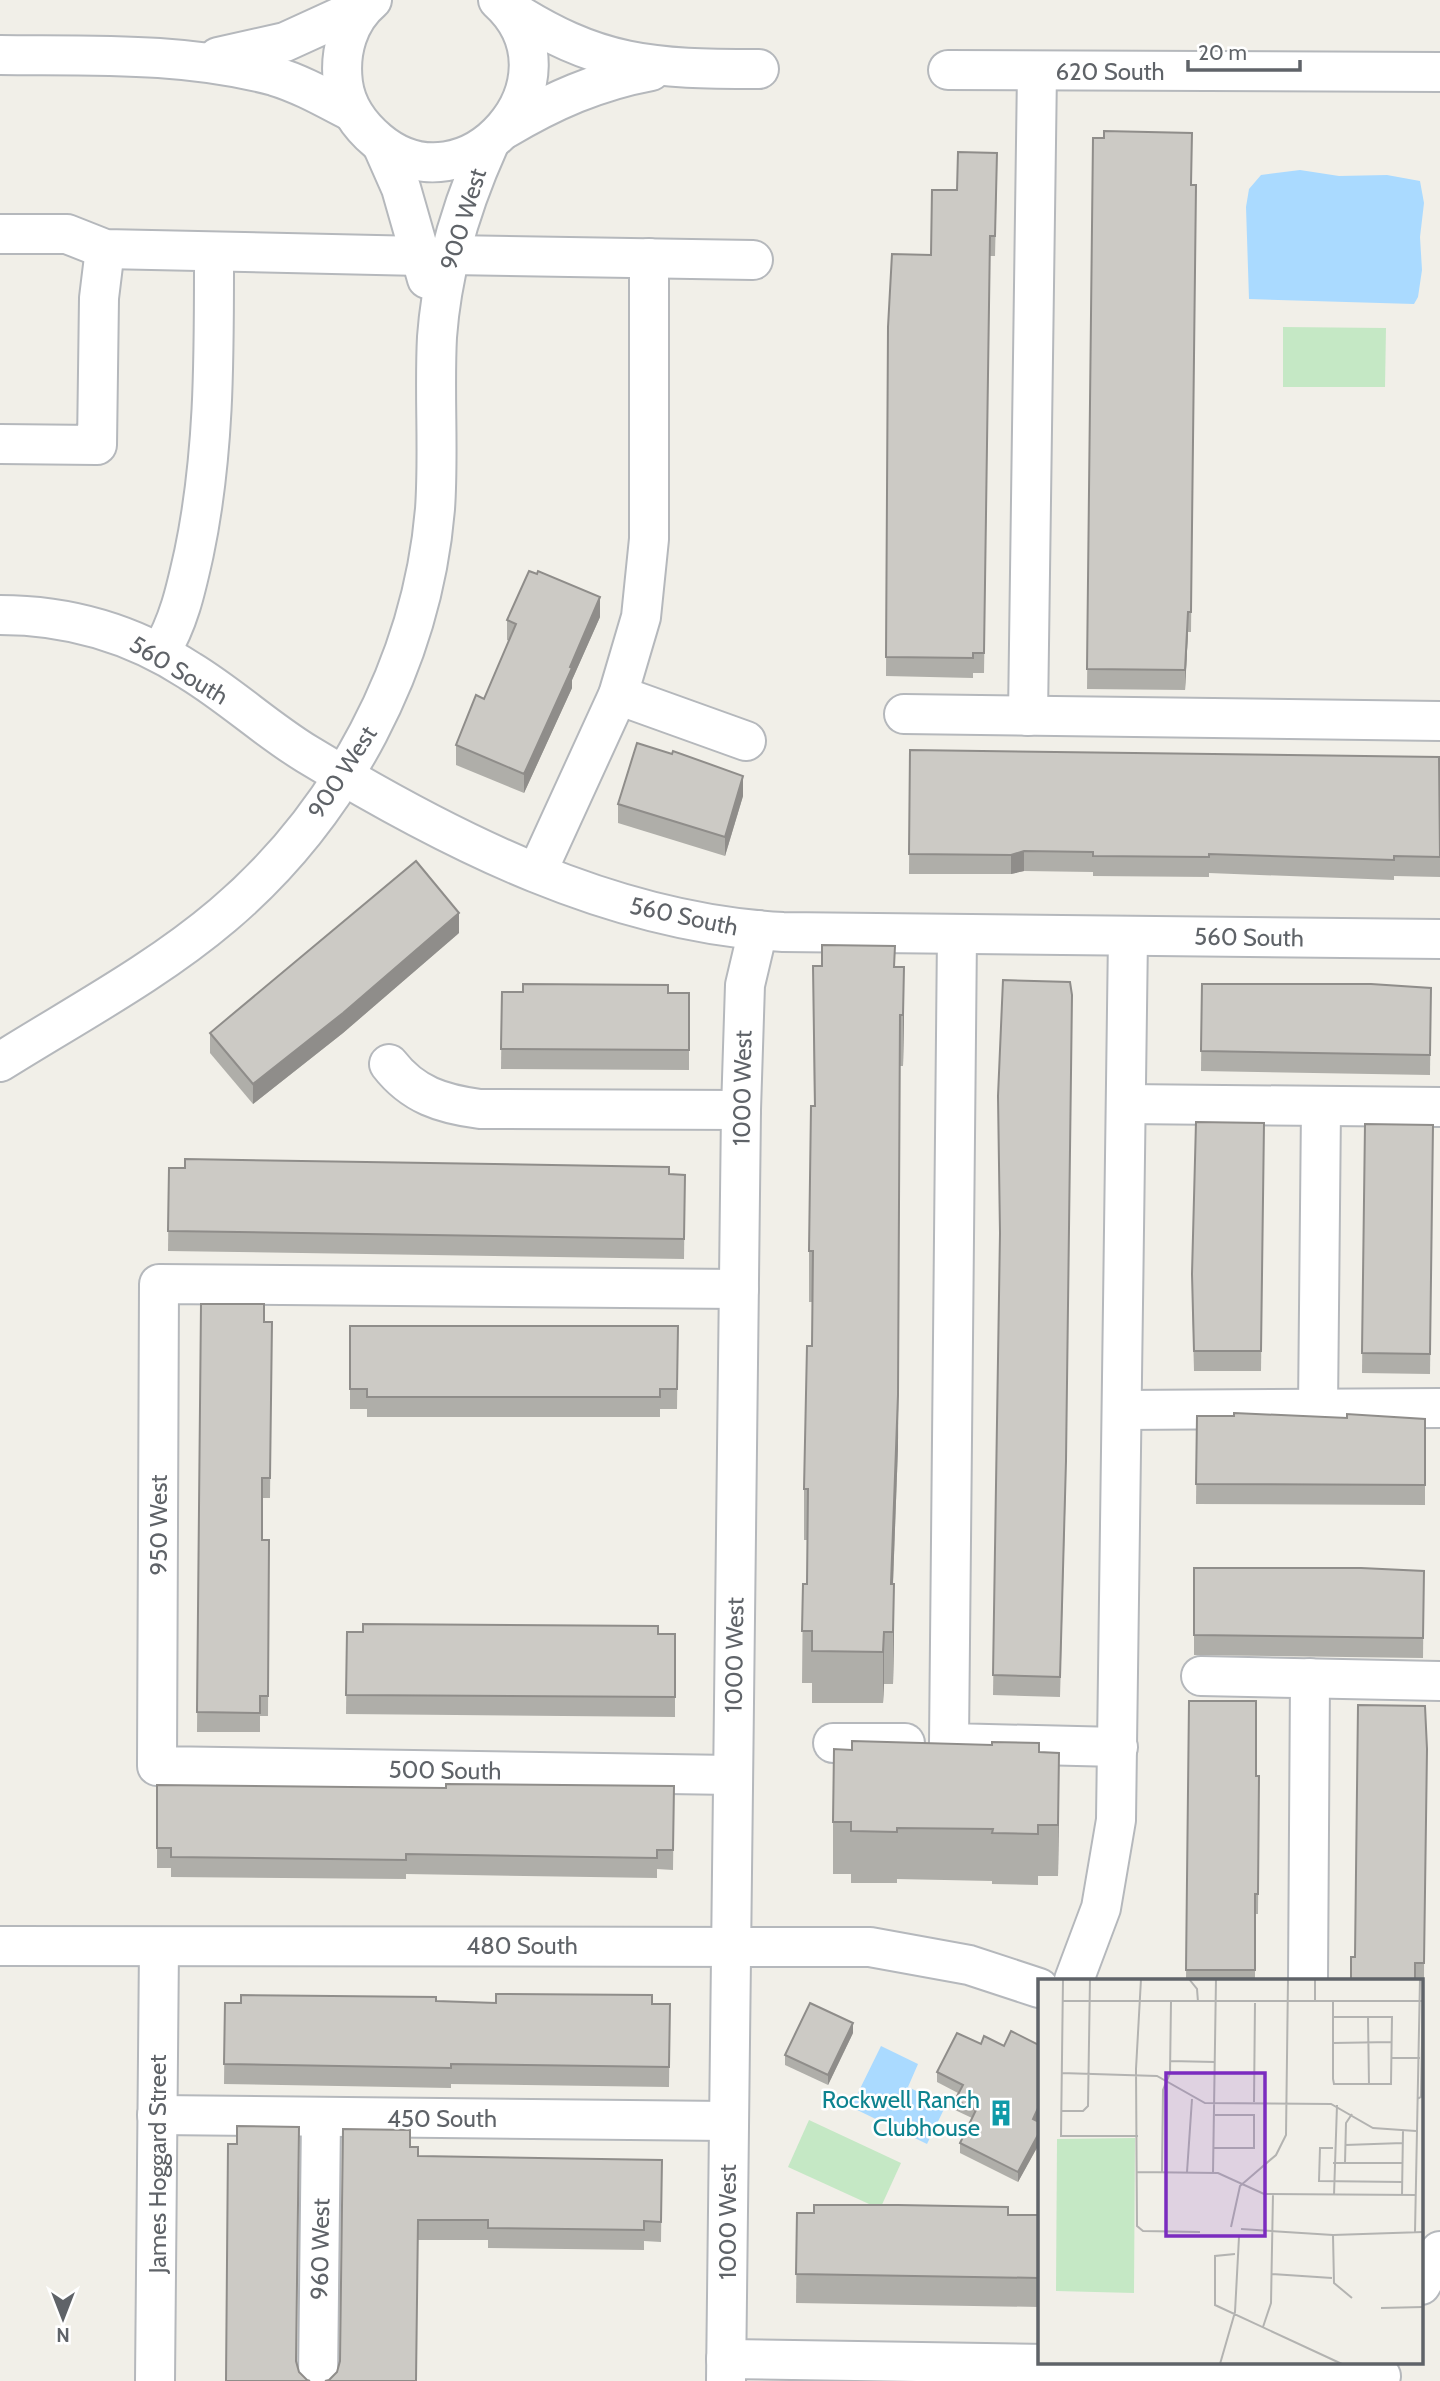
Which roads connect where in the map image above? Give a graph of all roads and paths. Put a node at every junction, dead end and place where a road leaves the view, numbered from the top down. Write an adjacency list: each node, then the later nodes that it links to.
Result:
1 (368, 3): 4 (street); 10 (street)
2 (501, 3): 5 (street); 11 (street, 900 West)
3 (0, 55): 4 (street)
4 (191, 60): 10 (street)
5 (663, 69): 6 (street); 11 (street)
6 (759, 69)
7 (948, 70): 8 (street, 620 South)
8 (1037, 71): 9 (street, 620 South); 24 (street)
9 (1440, 72)
10 (352, 112): 12 (street)
11 (497, 136): 12 (street); 16 (street, 900 West)
12 (382, 145): 16 (street, 900 West)
13 (0, 234): 14 (street)
14 (105, 249): 15 (street); 19 (street)
15 (214, 252): 16 (street); 21 (street)
16 (435, 255): 17 (street); 27 (street, 900 West)
17 (649, 258): 18 (street); 22 (street)
18 (753, 260)
19 (0, 444)
20 (0, 615): 21 (street, 560 South)
21 (160, 653): 27 (street, 560 South)
22 (618, 695): 26 (street); 28 (street)
23 (904, 714): 24 (street)
24 (1028, 716): 25 (street)
25 (1440, 721)
26 (746, 741)
27 (343, 775): 28 (street, 560 South); 33 (street, 900 West)
28 (537, 872): 29 (street, 560 South)
29 (758, 930): 30 (street, 560 South); 38 (street, 1000 West)
30 (957, 934): 31 (street, 560 South); 47 (street)
31 (1128, 936): 32 (street, 560 South); 35 (street)
32 (1440, 939)
33 (0, 1062)
34 (389, 1064): 38 (street)
35 (1126, 1104): 36 (street); 42 (street)
36 (1321, 1107): 37 (street); 41 (street)
37 (1440, 1107)
38 (741, 1110): 39 (street, 1000 West)
39 (739, 1289): 49 (street, 950 West); 50 (street, 1000 West)
40 (1440, 1408): 41 (street)
41 (1318, 1409): 42 (street)
42 (1122, 1410): 48 (street)
43 (1201, 1676): 44 (street)
44 (1310, 1678): 45 (street); 55 (street)
45 (1440, 1681)
46 (834, 1743): 47 (street)
47 (949, 1743): 48 (street)
48 (1118, 1747): 54 (street)
49 (157, 1766): 50 (street, 500 South)
50 (732, 1775): 52 (street, 1000 West)
51 (0, 1945): 53 (street, 480 South)
52 (729, 1945): 53 (street, 480 South); 56 (street, 480 South); 59 (street, 1000 West)
53 (159, 1947): 57 (street, James Hoggard Street)
54 (1074, 1979)
55 (1308, 1979)
56 (1038, 1988)
57 (157, 2115): 58 (street, 450 South); 62 (street, James Hoggard Street)
58 (321, 2117): 59 (street, 450 South); 63 (street, 960 West)
59 (727, 2121): 60 (street, 1000 West)
60 (726, 2370): 61 (street)
61 (1382, 2373)
62 (155, 2381)
63 (318, 2381)

